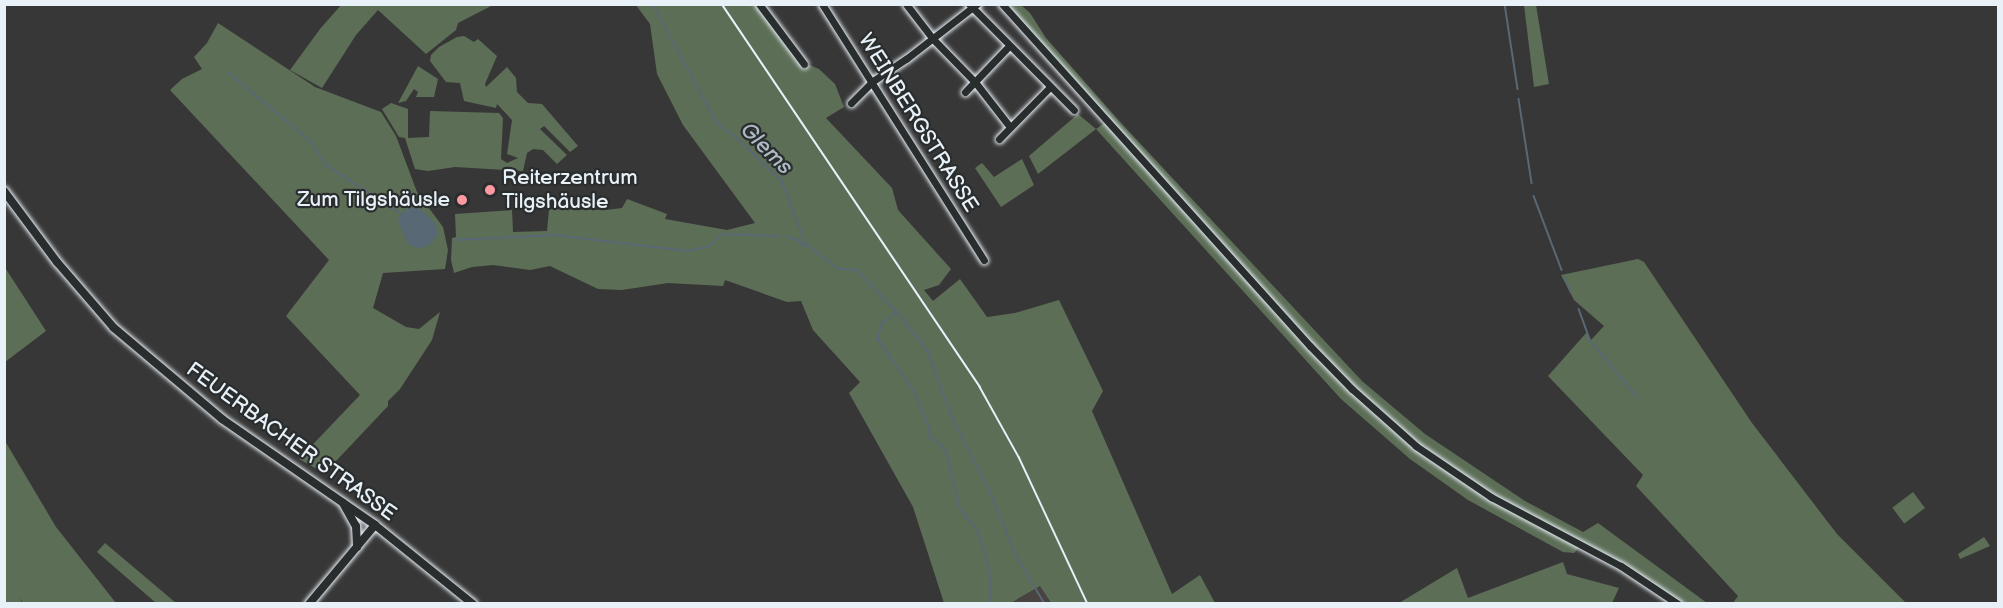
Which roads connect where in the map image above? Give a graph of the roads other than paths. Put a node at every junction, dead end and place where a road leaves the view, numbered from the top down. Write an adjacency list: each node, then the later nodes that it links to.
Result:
1 (759, 4): 8 (street)
2 (822, 4): 9 (street, WEINBERGSTRASSE)
3 (906, 4): 6 (street)
4 (1002, 4): 24 (street)
5 (973, 6): 6 (street); 7 (street)
6 (933, 39): 9 (street); 10 (street)
7 (1009, 46): 10 (street); 11 (street)
8 (804, 64)
9 (873, 81): 13 (street); 18 (street, WEINBERGSTRASSE)
10 (975, 82): 12 (street); 15 (street)
11 (1050, 87): 14 (street); 15 (street)
12 (965, 92)
13 (850, 103)
14 (1074, 110)
15 (1010, 127): 16 (street)
16 (999, 139)
17 (4, 191): 19 (main road, FEUERBACHER STRASSE)
18 (984, 260)
19 (342, 500): 20 (main road, FEUERBACHER STRASSE); 21 (main road)
20 (375, 525): 21 (main road); 23 (main road, FEUERBACHER STRASSE)
21 (357, 547): 22 (main road)
22 (309, 603)
23 (473, 603)
24 (1678, 603)

